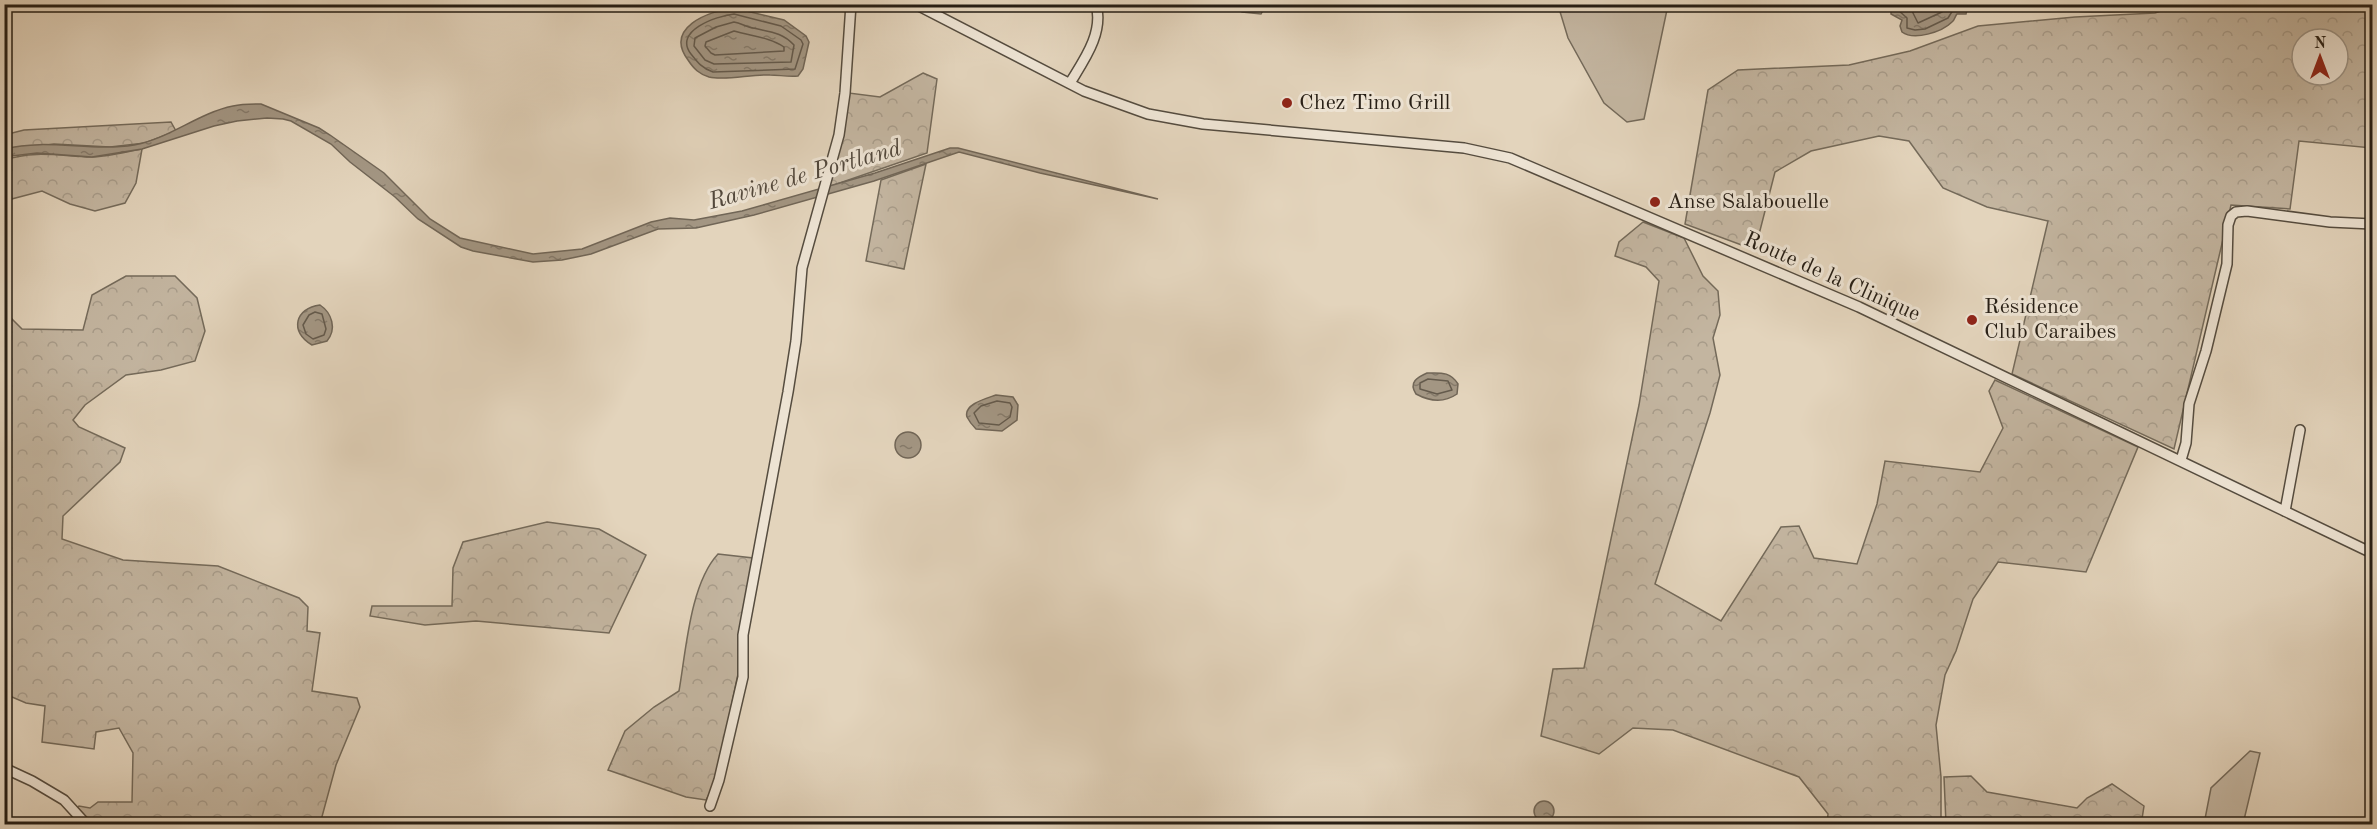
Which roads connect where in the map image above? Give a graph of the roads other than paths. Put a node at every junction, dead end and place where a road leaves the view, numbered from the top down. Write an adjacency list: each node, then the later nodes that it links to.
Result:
1 (851, 4): 11 (street)
2 (915, 4): 4 (street, Route de la Clinique)
3 (1096, 4): 4 (street)
4 (1070, 83): 7 (street, Route de la Clinique)
5 (2373, 224): 7 (street)
6 (2300, 430): 8 (street)
7 (2181, 460): 8 (street, Route de la Clinique)
8 (2285, 511): 9 (street, Route de la Clinique)
9 (2372, 552)
10 (4, 768): 12 (street)
11 (710, 806)
12 (86, 825)

